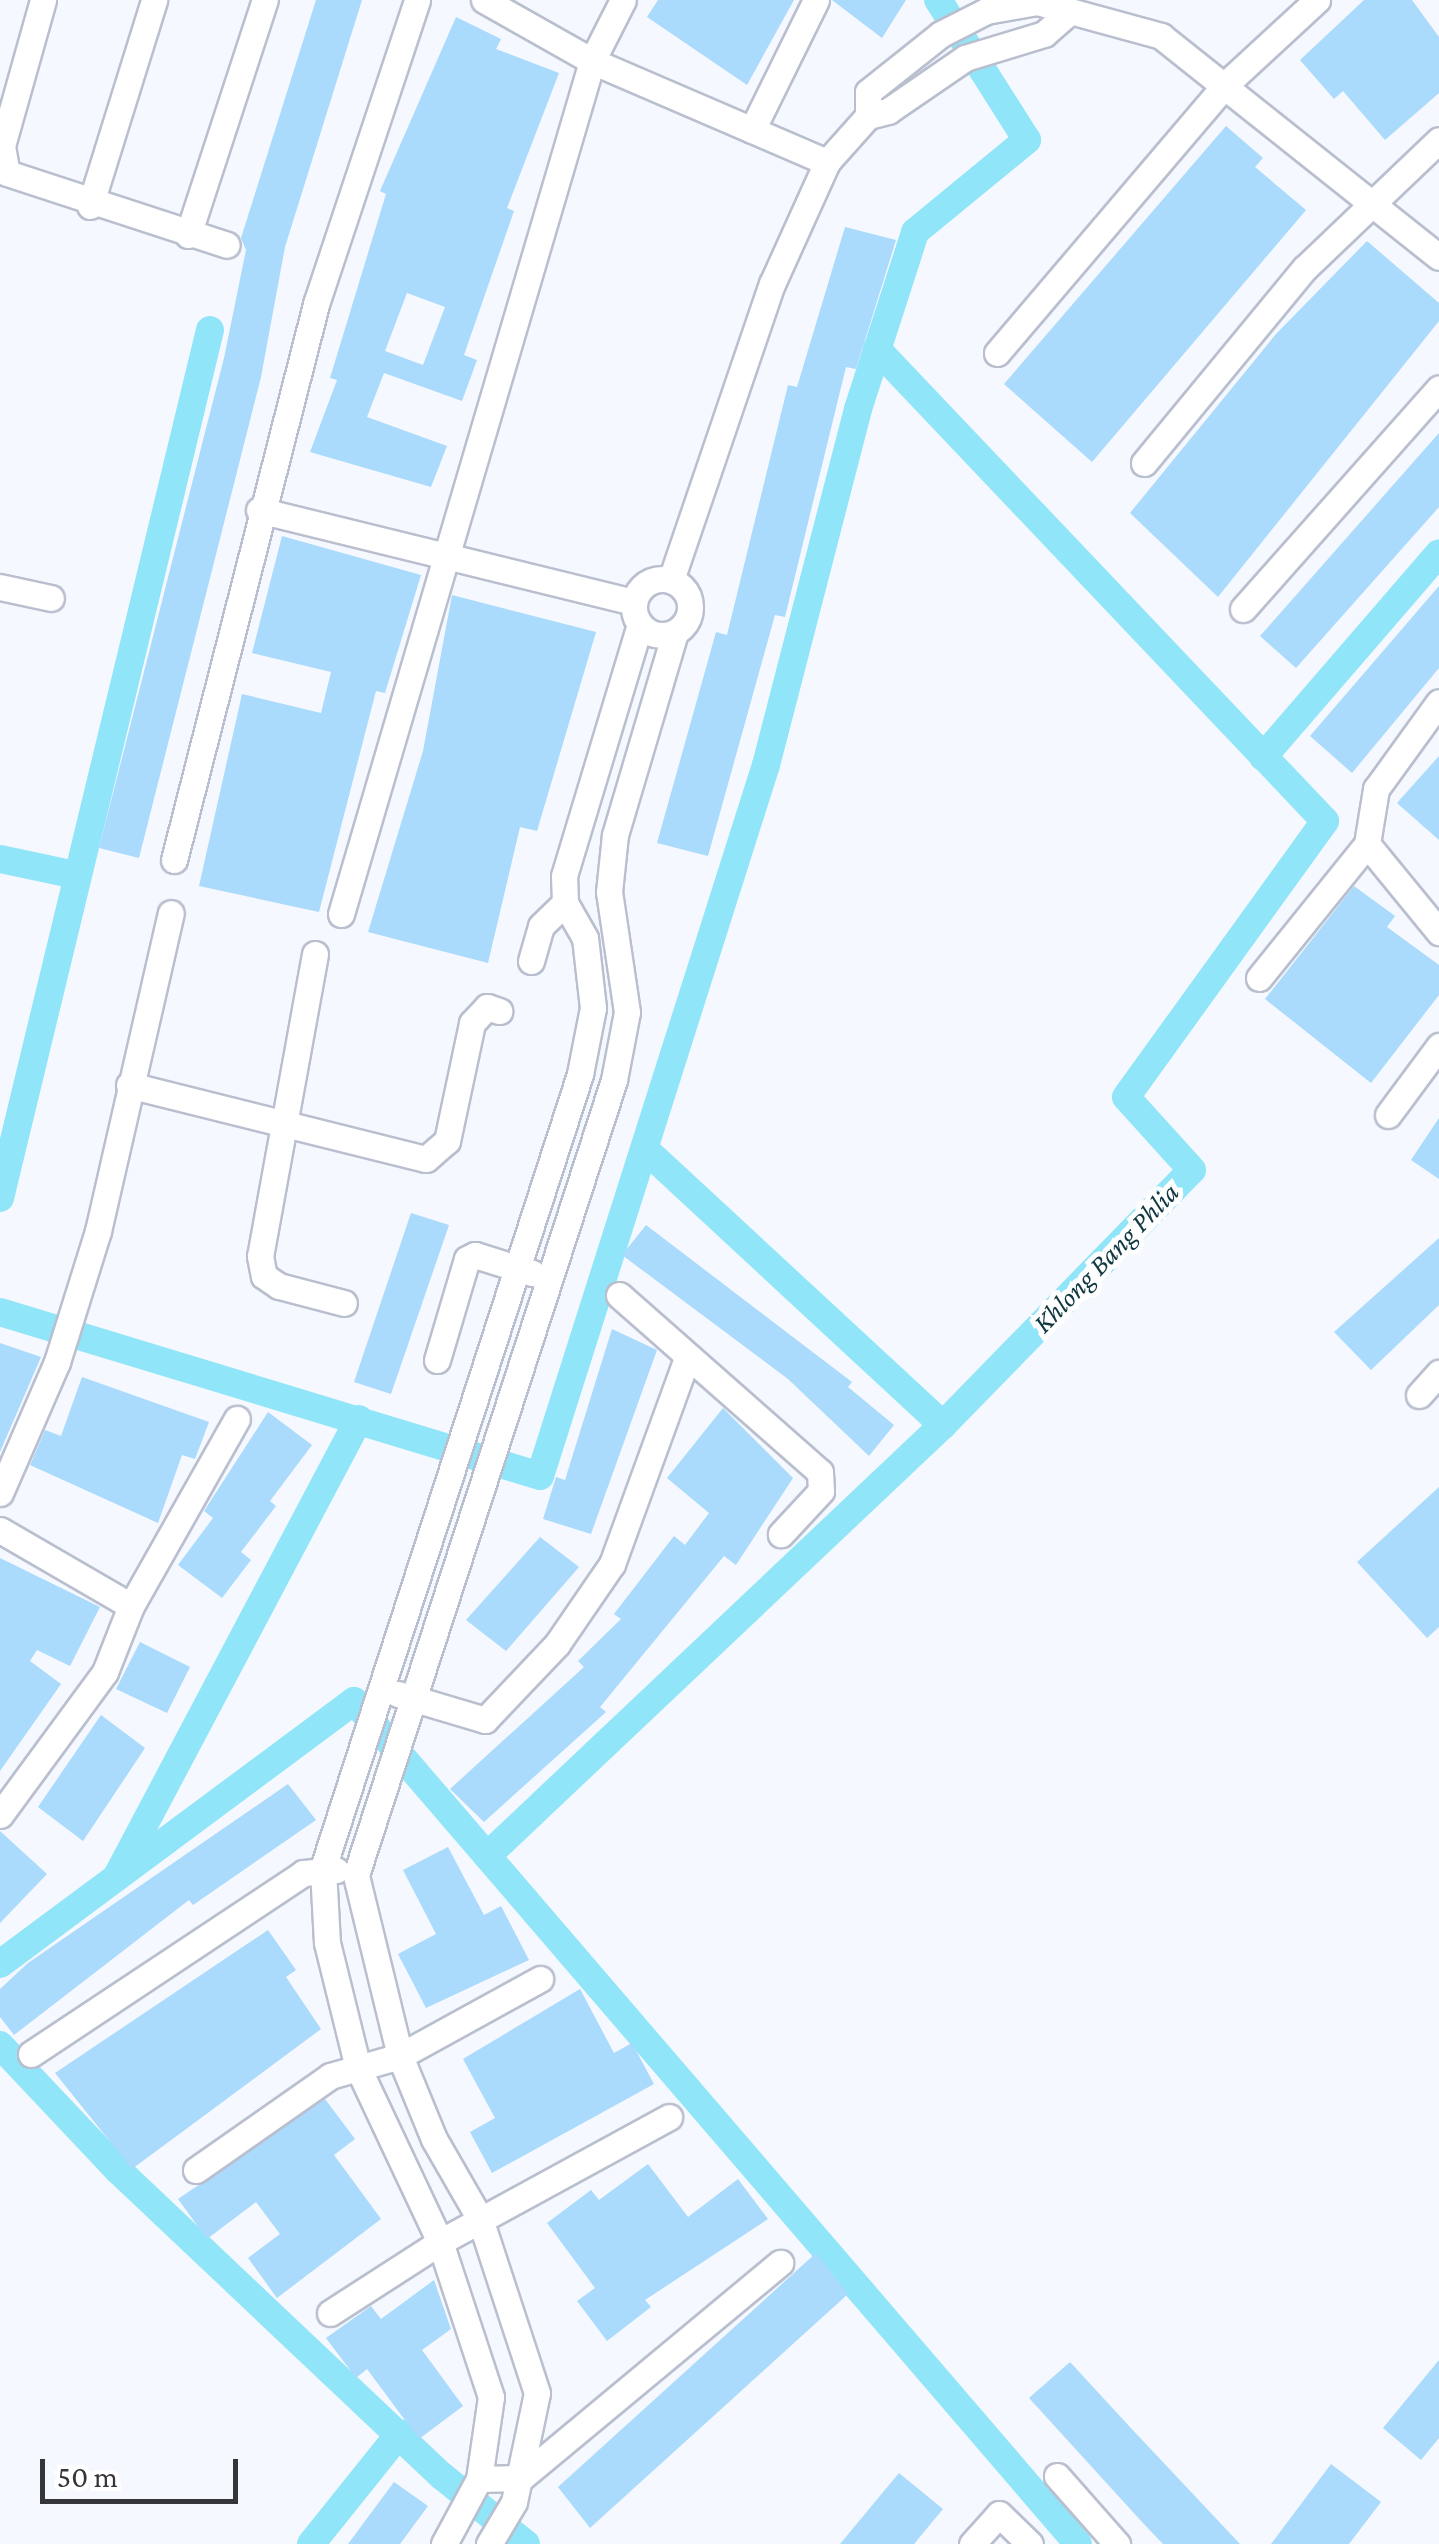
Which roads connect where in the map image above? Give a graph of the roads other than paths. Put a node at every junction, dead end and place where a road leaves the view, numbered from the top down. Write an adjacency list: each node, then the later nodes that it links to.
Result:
1 (43, 0): 15 (street)
2 (154, 0): 18 (street)
3 (265, 0): 19 (street)
4 (416, 0): 25 (street)
5 (484, 0): 10 (street)
6 (623, 0): 10 (street)
7 (816, 0): 13 (street)
8 (1317, 0): 11 (street)
9 (1082, 12): 11 (street); 12 (street); 12 (street)
10 (592, 61): 13 (street); 26 (street)
11 (1226, 84): 17 (street); 22 (street)
12 (868, 116): 16 (street)
13 (752, 130): 16 (street)
14 (1439, 140): 17 (street)
15 (1, 146): 18 (street)
16 (827, 162): 27 (street)
17 (1366, 202): 21 (street); 24 (street)
18 (90, 206): 19 (street)
19 (188, 235): 20 (street)
20 (227, 245)
21 (1439, 256)
22 (996, 354)
23 (1439, 388): 30 (street)
24 (1144, 463)
25 (259, 510): 26 (street); 35 (street)
26 (446, 556): 31 (street); 38 (street)
27 (671, 580): 31 (street); 32 (street)
28 (0, 587): 29 (street)
29 (50, 598)
30 (1242, 609)
31 (637, 614): 32 (street); 36 (street)
32 (675, 633): 49 (street)
33 (1439, 702): 34 (street)
34 (1367, 844): 39 (street); 42 (street)
35 (174, 860)
36 (565, 903): 41 (street); 48 (street)
37 (171, 913): 45 (street)
38 (341, 914)
39 (1439, 932)
40 (315, 954): 47 (street)
41 (531, 961)
42 (1259, 978)
43 (499, 1010): 47 (street)
44 (1439, 1046): 46 (street)
45 (129, 1086): 47 (street); 57 (street)
46 (1388, 1115)
47 (281, 1123): 51 (street)
48 (517, 1268): 49 (street); 53 (street); 61 (street)
49 (545, 1278): 62 (street)
50 (619, 1294): 52 (street)
51 (344, 1303)
52 (687, 1358): 59 (street); 62 (street)
53 (438, 1360)
54 (1439, 1374): 55 (street)
55 (1419, 1395)
56 (237, 1419): 60 (street)
57 (0, 1492)
58 (0, 1530): 60 (street)
59 (781, 1534)
60 (131, 1606): 63 (street)
61 (376, 1697): 62 (street); 64 (street)
62 (408, 1710): 65 (street)
63 (0, 1815)
64 (323, 1868): 65 (street); 67 (street); 69 (street)
65 (356, 1875): 68 (street)
66 (540, 1979): 68 (street)
67 (31, 2054)
68 (400, 2056): 69 (street); 72 (street)
69 (358, 2068): 71 (street); 73 (street)
70 (669, 2117): 72 (street)
71 (196, 2170)
72 (480, 2219): 73 (street); 78 (street)
73 (440, 2242): 75 (street); 77 (street)
74 (780, 2263): 78 (street)
75 (330, 2312)
76 (1057, 2476): 83 (street)
77 (479, 2479): 78 (street); 79 (street)
78 (518, 2490): 80 (street)
79 (444, 2544)
80 (489, 2544)
81 (972, 2544): 82 (street)
82 (1030, 2544)
83 (1117, 2544)

